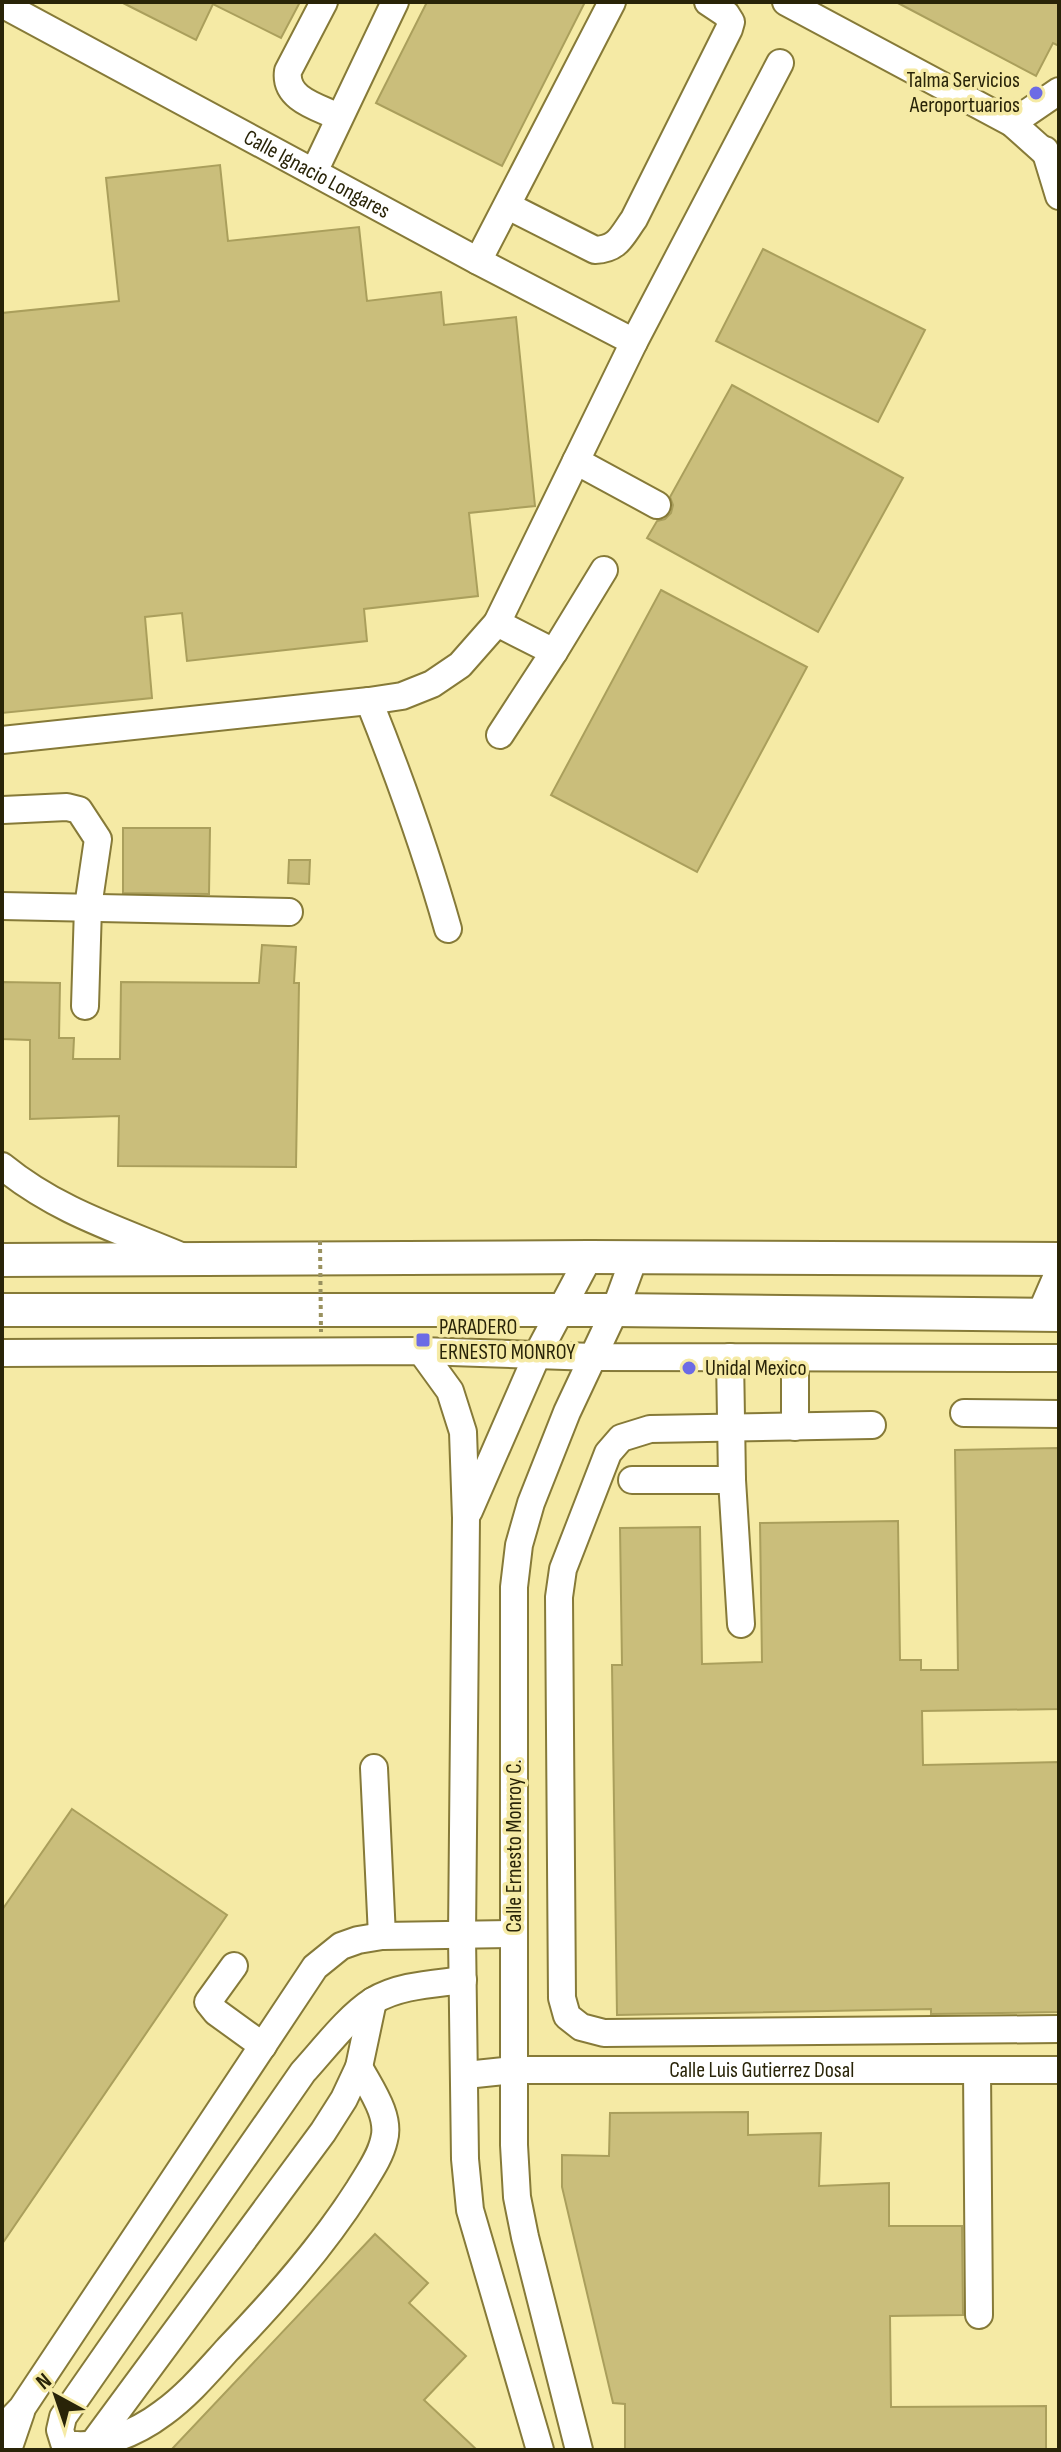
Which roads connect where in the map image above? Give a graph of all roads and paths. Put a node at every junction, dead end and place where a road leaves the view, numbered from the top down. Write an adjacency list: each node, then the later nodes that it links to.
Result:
1 (324, 2): 9 (street)
2 (395, 2): 9 (street)
3 (612, 2): 14 (street)
4 (708, 2): 14 (street)
5 (786, 2): 10 (street)
6 (2, 4): 12 (street, Calle Ignacio Longares)
7 (780, 63): 16 (street)
8 (1059, 91): 10 (street)
9 (339, 117): 12 (street)
10 (1012, 123): 11 (street)
11 (1052, 158): 13 (street)
12 (314, 172): 15 (street, Calle Ignacio Longares)
13 (1059, 196)
14 (508, 206): 15 (street)
15 (478, 261): 16 (street, Calle Ignacio Longares)
16 (634, 342): 17 (street)
17 (576, 461): 18 (street); 20 (street)
18 (657, 505)
19 (604, 570): 21 (street)
20 (497, 623): 21 (street); 22 (street)
21 (554, 652): 23 (street)
22 (369, 701): 24 (street); 29 (street)
23 (500, 735)
24 (2, 740)
25 (3, 810): 27 (street)
26 (2, 906): 27 (street)
27 (88, 907): 28 (street); 30 (street)
28 (289, 912)
29 (448, 929)
30 (85, 1006)
31 (2, 1166): 37 (street)
32 (320, 1241): 43 (path, bridge)
33 (589, 1257): 34 (main road); 37 (main road); 40 (street)
34 (634, 1258): 35 (main road); 41 (street, Calle Ernesto Monroy C.)
35 (1059, 1259)
36 (2, 1260): 37 (main road)
37 (192, 1261)
38 (1059, 1271): 42 (street)
39 (2, 1310): 40 (main road)
40 (562, 1310): 41 (main road); 46 (street)
41 (615, 1310): 42 (main road); 47 (street, Calle Ernesto Monroy C.)
42 (1050, 1315)
43 (321, 1332)
44 (421, 1351): 45 (street); 46 (street); 58 (street)
45 (2, 1353)
46 (538, 1353): 47 (street); 58 (street)
47 (593, 1357): 48 (street); 61 (street, Calle Ernesto Monroy C.)
48 (730, 1357): 49 (street); 55 (street)
49 (795, 1358): 50 (street); 54 (street)
50 (1059, 1358)
51 (964, 1413): 52 (street)
52 (1059, 1414)
53 (872, 1425): 54 (street)
54 (795, 1427): 55 (street)
55 (732, 1428): 57 (street); 67 (street)
56 (632, 1480): 57 (street)
57 (732, 1480): 59 (street)
58 (466, 1518): 63 (street)
59 (741, 1624)
60 (374, 1768): 62 (street)
61 (514, 1934): 63 (street); 70 (street, Calle Ernesto Monroy C.)
62 (382, 1936): 63 (street); 68 (street)
63 (462, 1936): 65 (street)
64 (234, 1966): 68 (street)
65 (463, 1980): 66 (street); 73 (street)
66 (373, 2001): 69 (street); 77 (street)
67 (1059, 2029)
68 (263, 2046): 75 (street)
69 (359, 2067): 77 (street); 77 (street)
70 (514, 2070): 71 (street, Calle Luis Gutierrez Dosal); 73 (street, Calle Luis Gutierrez Dosal); 80 (street, Calle Ernesto Monroy C.)
71 (977, 2070): 72 (street, Calle Luis Gutierrez Dosal); 74 (street)
72 (1059, 2070)
73 (466, 2075): 79 (street)
74 (979, 2315)
75 (22, 2408): 76 (street); 78 (street)
76 (2, 2429)
77 (89, 2449)
78 (8, 2450)
79 (540, 2450)
80 (579, 2450)

